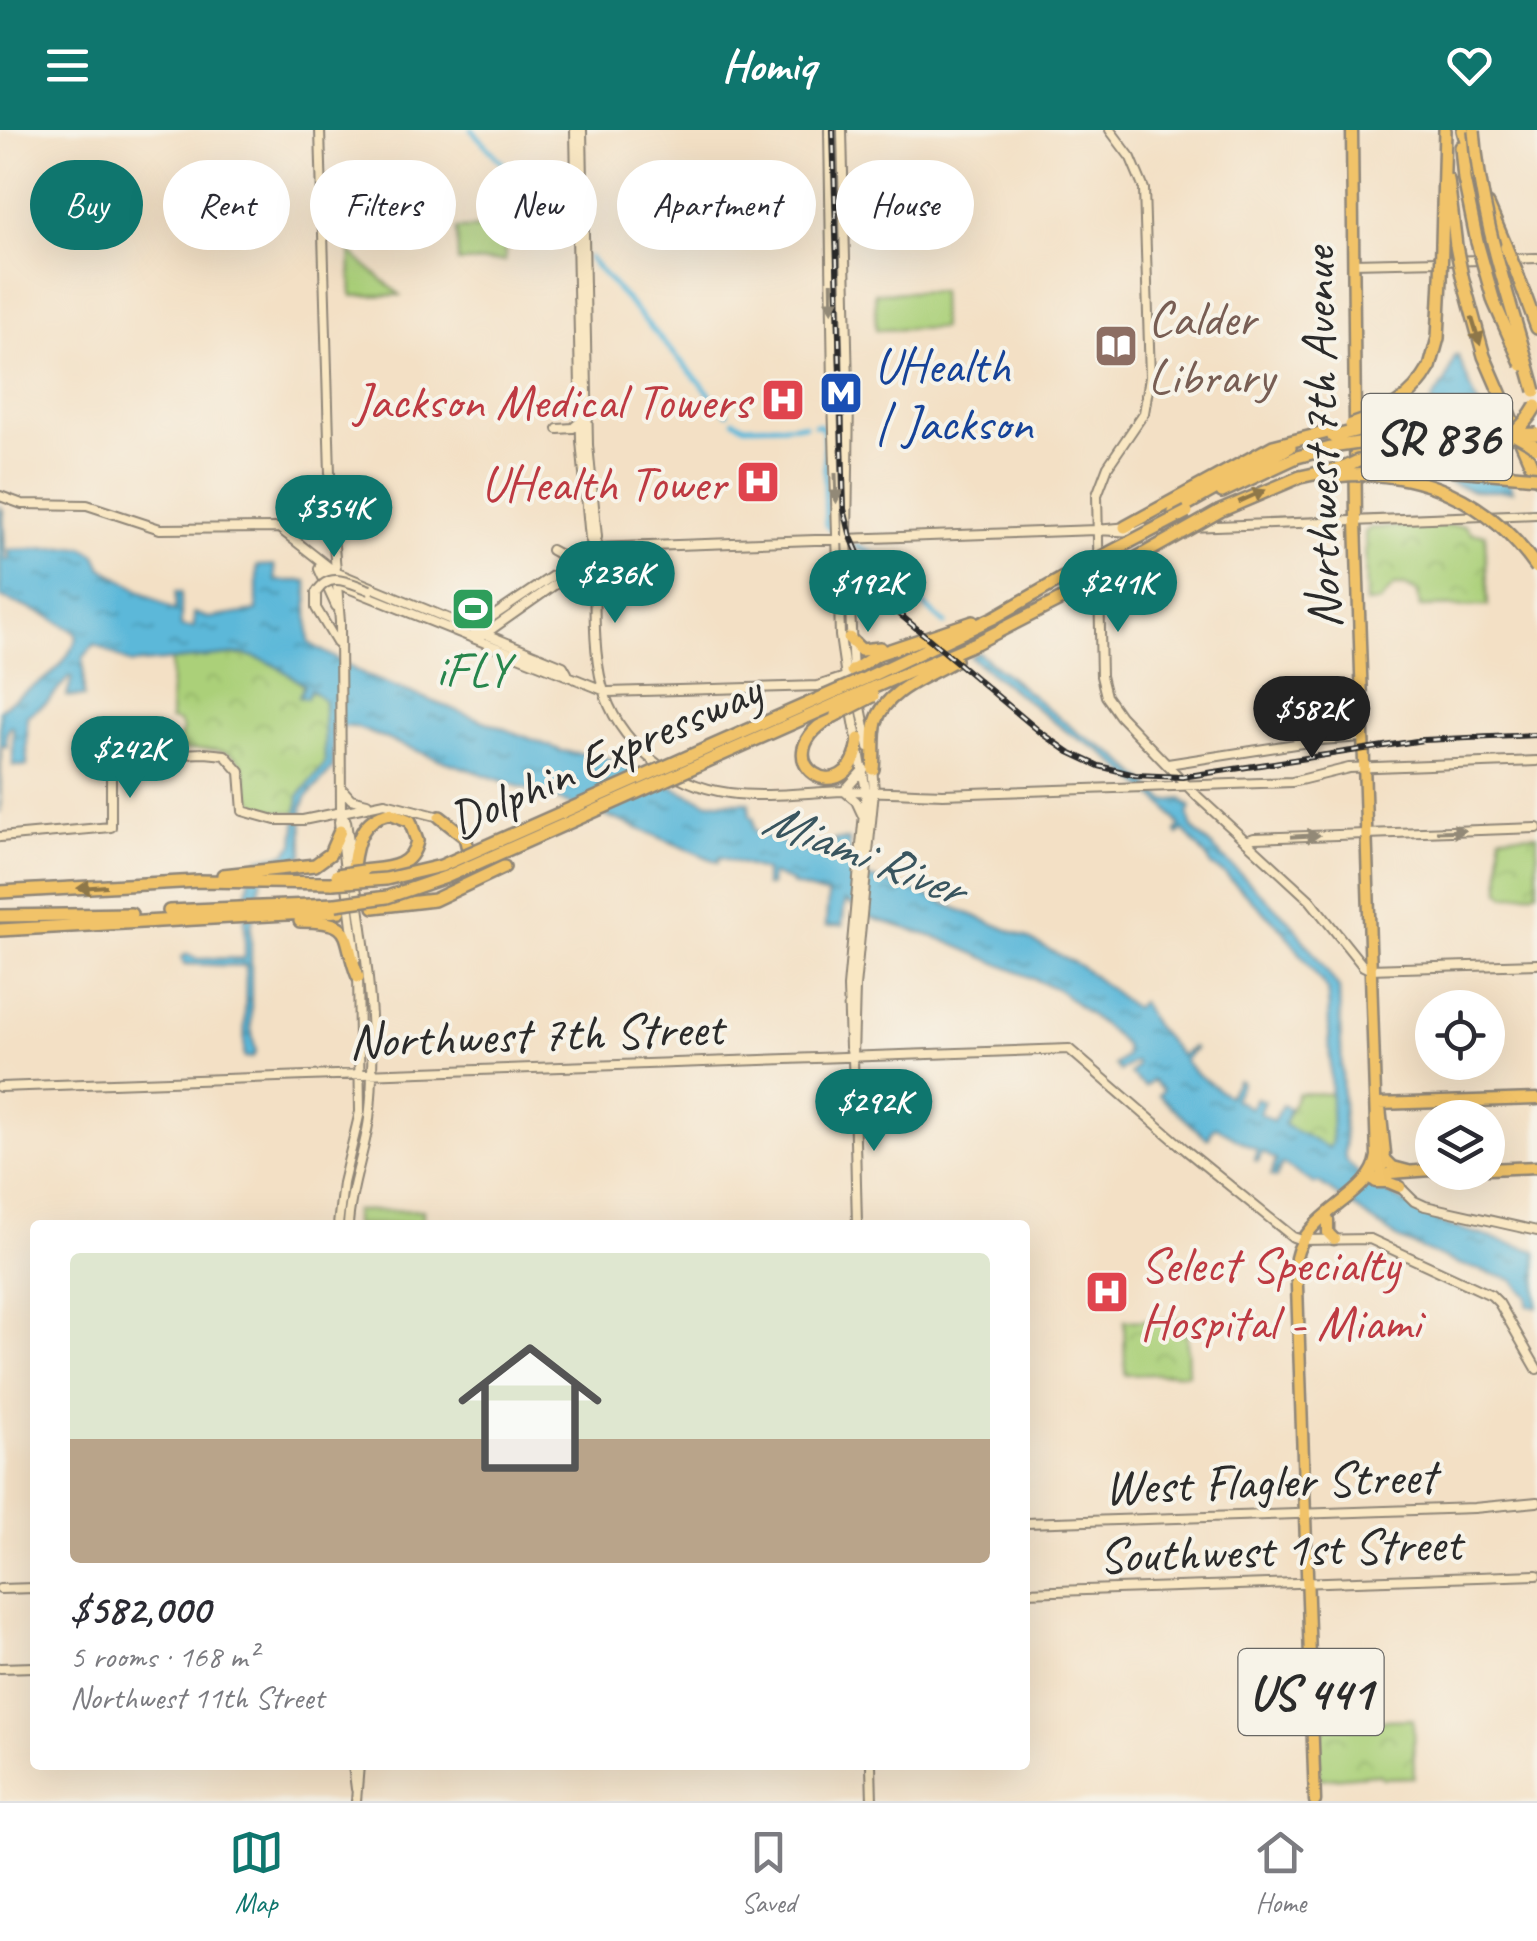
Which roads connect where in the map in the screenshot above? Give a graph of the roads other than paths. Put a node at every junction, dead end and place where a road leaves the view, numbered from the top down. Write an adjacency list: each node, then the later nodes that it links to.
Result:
1 (320, 130): 39 (main road)
2 (579, 130): 22 (main road); 37 (main road)
3 (829, 130): 17 (main road, one-way to 17)
4 (842, 130): 18 (main road)
5 (1110, 130): 35 (main road)
6 (1352, 130): 12 (main road, Northwest 7th Avenue)
7 (1445, 130): 10 (highway)
8 (1462, 130): 13 (highway, bridge); 19 (highway, bridge)
9 (1474, 130): 19 (highway, bridge)
10 (1446, 171): 16 (highway, one-way to 16, bridge); 25 (highway, bridge)
11 (1537, 258): 12 (main road)
12 (1353, 263): 32 (main road, Northwest 7th Avenue)
13 (1526, 294): 14 (highway); 15 (highway)
14 (1537, 312)
15 (1537, 328)
16 (1495, 384): 26 (highway); 28 (highway)
17 (833, 387)
18 (848, 387)
19 (1536, 397): 27 (highway, bridge)
20 (833, 398): 36 (main road, one-way to 36)
21 (849, 399): 36 (main road)
22 (581, 421): 23 (main road); 37 (main road)
23 (558, 430)
24 (1537, 434): 25 (highway, SR 836, bridge)
25 (1334, 438): 26 (highway, bridge); 30 (highway, SR 836); 30 (highway); 33 (highway)
26 (1537, 445)
27 (1339, 470): 28 (highway, bridge); 42 (highway, bridge); 52 (highway, Dolphin Expressway, one-way to 27, bridge)
28 (1537, 477)
29 (0, 496): 40 (main road)
30 (1181, 512): 46 (highway, Dolphin Expressway, bridge)
31 (1537, 514): 32 (main road)
32 (1356, 522): 34 (main road); 59 (main road, Northwest 7th Avenue)
33 (1125, 527): 34 (main road); 35 (main road)
34 (1145, 528): 35 (main road)
35 (1096, 530): 36 (main road); 63 (main road)
36 (842, 539): 37 (main road); 50 (main road); 54 (main road)
37 (594, 548): 41 (main road); 49 (main road); 56 (main road)
38 (551, 550): 41 (main road)
39 (333, 551): 40 (main road); 43 (main road)
40 (315, 559): 43 (main road); 44 (main road); 47 (main road)
41 (563, 568): 49 (main road)
42 (1537, 568)
43 (335, 572): 44 (main road); 48 (main road)
44 (336, 583): 45 (main road); 47 (main road)
45 (358, 592): 47 (main road); 49 (main road)
46 (1026, 597): 51 (highway); 55 (highway, Dolphin Expressway)
47 (340, 615): 53 (main road)
48 (447, 618): 49 (main road); 53 (main road, bridge)
49 (478, 635): 56 (main road)
50 (849, 638): 51 (highway); 54 (main road)
51 (909, 642): 54 (highway)
52 (976, 643): 55 (highway, Dolphin Expressway); 65 (highway)
53 (339, 652): 67 (main road)
54 (848, 674): 57 (main road); 60 (main road); 65 (main road)
55 (870, 688): 60 (highway, bridge); 85 (highway, Dolphin Expressway, bridge); 88 (highway, Dolphin Expressway, bridge)
56 (604, 691): 57 (main road); 58 (main road)
57 (620, 693): 58 (main road)
58 (612, 711): 70 (main road)
59 (1363, 738): 61 (main road); 64 (main road, Northwest 7th Avenue)
60 (859, 739): 65 (main road)
61 (1184, 762): 63 (main road); 66 (main road)
62 (1537, 762): 64 (main road)
63 (1169, 765): 66 (main road); 69 (main road)
64 (1364, 767): 68 (main road); 78 (main road, Northwest 7th Avenue)
65 (868, 769): 70 (main road); 71 (main road)
66 (1180, 776): 68 (main road)
67 (339, 785): 72 (main road); 73 (main road)
68 (1188, 785): 69 (main road); 80 (main road)
69 (1158, 787): 71 (main road)
70 (844, 791): 71 (main road); 75 (main road)
71 (870, 791): 75 (main road); 81 (main road)
72 (371, 804): 73 (main road); 74 (main road)
73 (341, 813): 77 (main road); 79 (main road); 83 (main road)
74 (440, 817): 86 (highway)
75 (864, 818): 81 (main road)
76 (1537, 828): 78 (main road, one-way to 76)
77 (340, 831): 84 (highway); 95 (main road)
78 (1365, 834): 80 (main road, one-way to 78); 94 (main road, Northwest 7th Avenue)
79 (0, 837)
80 (1246, 841): 94 (main road)
81 (866, 842): 96 (main road)
82 (504, 868): 86 (highway)
83 (358, 869): 83 (highway); 85 (highway, bridge); 97 (main road)
84 (264, 876): 85 (highway); 87 (highway, one-way to 87)
85 (335, 879)
86 (456, 891): 88 (highway)
87 (0, 892)
88 (338, 908): 90 (highway)
89 (240, 914): 90 (highway); 91 (highway); 92 (highway)
90 (260, 914): 95 (highway)
91 (0, 916)
92 (0, 930)
93 (1537, 964): 94 (main road)
94 (1369, 969): 100 (main road, Northwest 7th Avenue)
95 (358, 976): 97 (main road)
96 (853, 1057): 97 (main road, Northwest 7th Street); 112 (main road); 115 (main road, Northwest 7th Street)
97 (365, 1074): 98 (main road, Northwest 7th Street); 110 (main road); 111 (main road)
98 (0, 1087)
99 (1537, 1099): 100 (main road)
100 (1378, 1104): 101 (main road, Northwest 7th Avenue); 102 (main road, Northwest 7th Avenue)
101 (1376, 1118): 102 (main road); 107 (main road, Northwest 7th Avenue)
102 (1384, 1160): 105 (main road); 107 (main road, Northwest 7th Avenue)
103 (1537, 1167): 104 (main road)
104 (1505, 1168)
105 (1408, 1171): 106 (main road); 107 (main road); 108 (main road)
106 (1415, 1171)
107 (1379, 1177): 108 (main road); 109 (main road, Northwest 7th Avenue)
108 (1402, 1187): 113 (main road)
109 (1331, 1214): 114 (main road); 115 (main road, Northwest 7th Avenue)
110 (338, 1220)
111 (348, 1220)
112 (858, 1220)
113 (1537, 1231)
114 (1334, 1239): 115 (main road); 116 (main road)
115 (1302, 1240): 118 (main road, US 441)
116 (1537, 1370)
117 (1537, 1505): 118 (main road, West Flagler Street)
118 (1305, 1514): 119 (main road, West Flagler Street); 121 (main road, US 441)
119 (1030, 1523)
120 (1537, 1575): 121 (main road, Southwest 1st Street)
121 (1307, 1582): 124 (main road, Southwest 1st Street); 131 (main road, US 441)
122 (30, 1588): 123 (main road)
123 (0, 1589)
124 (1030, 1592)
125 (30, 1667): 126 (main road)
126 (0, 1668)
127 (356, 1770): 129 (main road)
128 (871, 1770): 130 (main road)
129 (356, 1801)
130 (872, 1801)
131 (1315, 1801)

